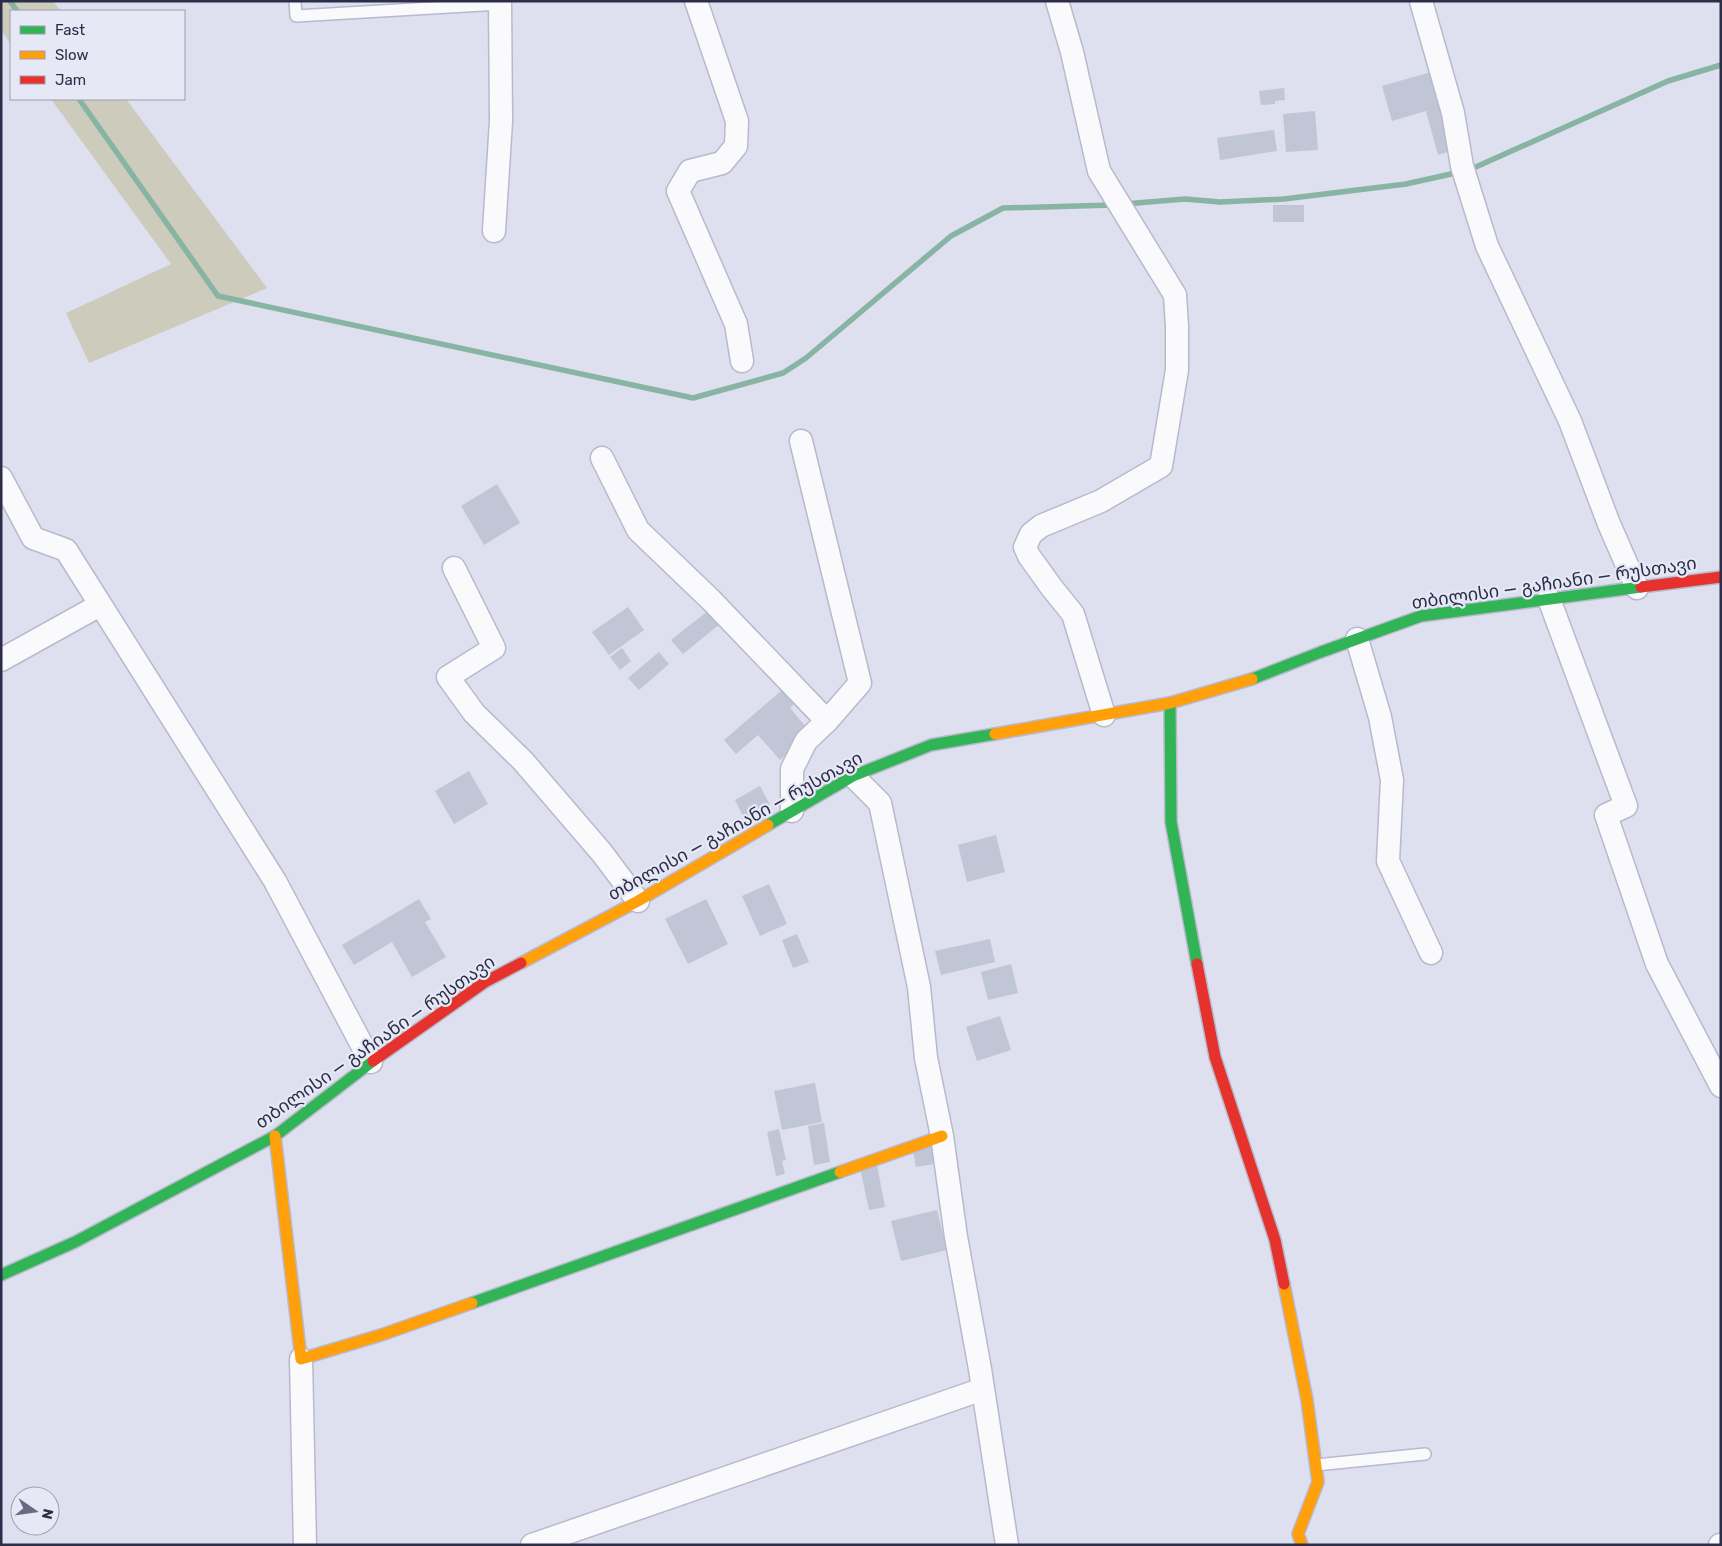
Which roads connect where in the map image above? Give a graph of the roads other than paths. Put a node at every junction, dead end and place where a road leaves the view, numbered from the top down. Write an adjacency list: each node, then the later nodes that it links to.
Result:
1 (296, 1): 5 (lane)
2 (696, 1): 7 (street)
3 (1057, 1): 19 (street)
4 (1421, 1): 13 (street)
5 (500, 3): 6 (street)
6 (494, 231)
7 (742, 361)
8 (802, 441): 20 (street)
9 (602, 458): 20 (street)
10 (1, 478): 15 (street)
11 (454, 568): 23 (street)
12 (1721, 577): 13 (main road, თბილისი — გაჩიანი — რუსთავი)
13 (1637, 588): 14 (main road, თბილისი — გაჩიანი — რუსთავი)
14 (1548, 598): 16 (main road, თბილისი — გაჩიანი — რუსთავი); 26 (street)
15 (100, 605): 17 (street); 25 (street)
16 (1357, 639): 18 (main road, თბილისი — გაჩიანი — რუსთავი); 24 (street)
17 (1, 660)
18 (1170, 703): 19 (main road, თბილისი — გაჩიანი — რუსთავი); 35 (main road)
19 (1104, 715): 21 (main road, თბილისი — გაჩიანი — რუსთავი)
20 (826, 721): 22 (street)
21 (853, 776): 22 (main road, თბილისი — გაჩიანი — რუსთავი); 28 (street)
22 (792, 811): 23 (main road, თბილისი — გაჩიანი — რუსთავი)
23 (638, 901): 25 (main road, თბილისი — გაჩიანი — რუსთავი)
24 (1431, 953)
25 (371, 1062): 27 (main road, თბილისი — გაჩიანი — რუსთავი)
26 (1718, 1073)
27 (275, 1136): 29 (main road, თბილისი — გაჩიანი — რუსთავი); 32 (main road)
28 (942, 1136): 32 (main road); 33 (street)
29 (75, 1242): 30 (main road, თბილისი — გაჩიანი — რუსთავი); 31 (main road, თბილისი — გაჩიანი — რუსთავი)
30 (10, 1258)
31 (1, 1275)
32 (301, 1359): 36 (street)
33 (983, 1389): 37 (street); 38 (street)
34 (1425, 1454): 35 (lane)
35 (1316, 1465): 39 (main road)
36 (306, 1545)
37 (532, 1545)
38 (1007, 1545)
39 (1302, 1545)

